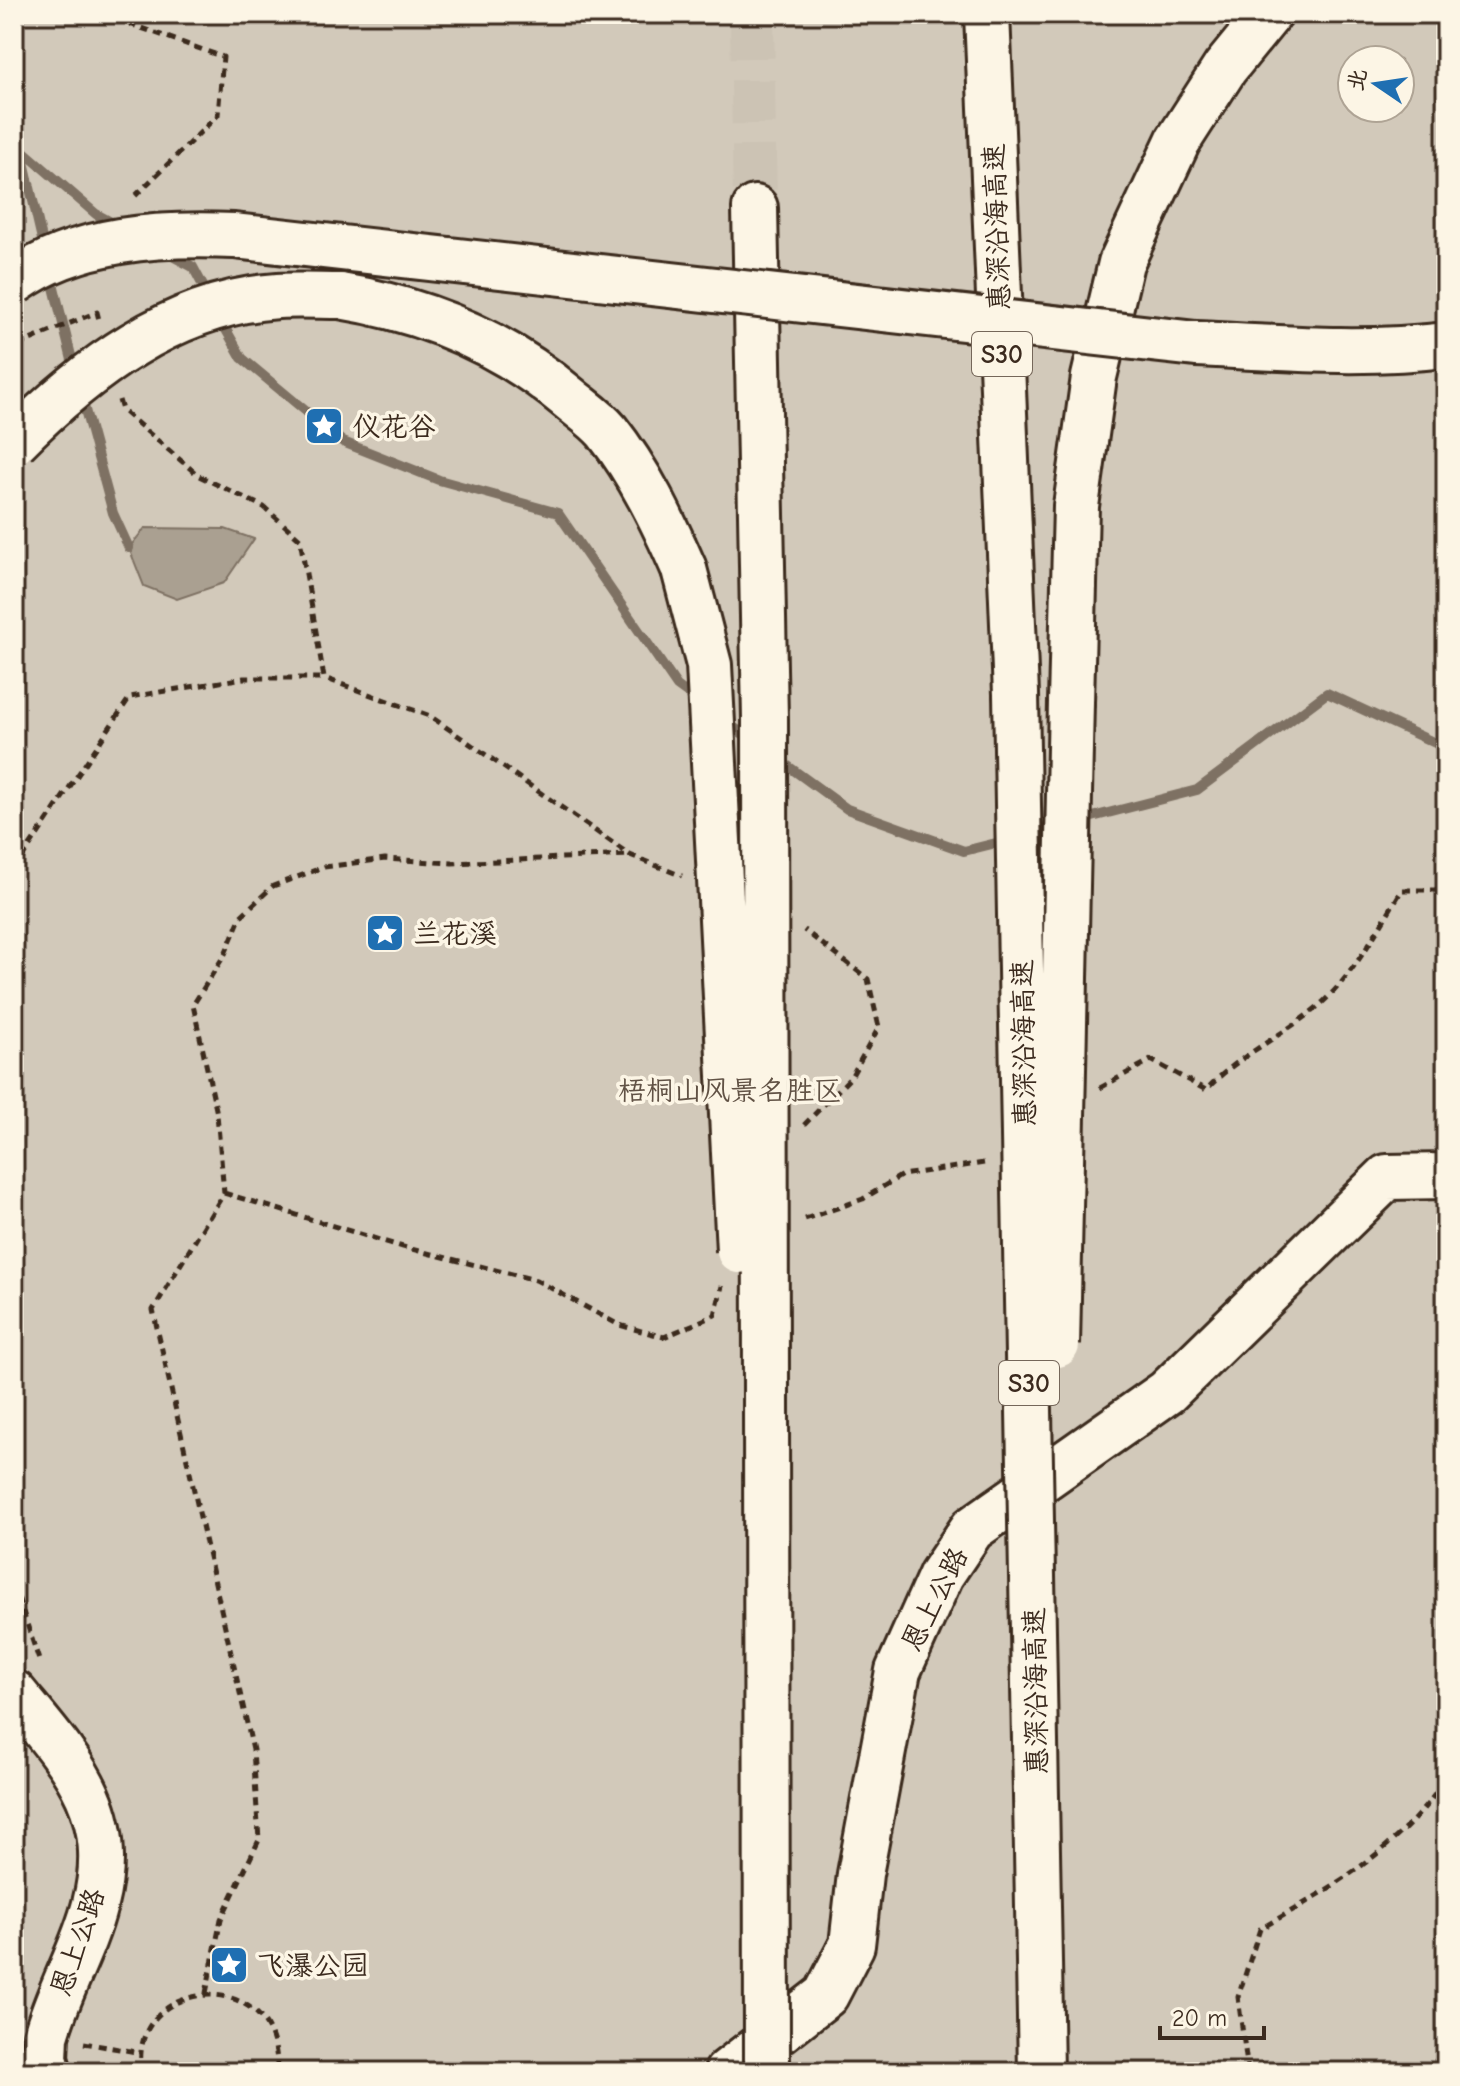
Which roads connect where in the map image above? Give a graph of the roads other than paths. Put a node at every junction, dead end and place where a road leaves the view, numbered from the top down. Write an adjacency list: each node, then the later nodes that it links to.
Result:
1 (987, 14): 10 (main road, 惠深沿海高速 / S30, bridge)
2 (1269, 14): 10 (main road, bridge)
3 (755, 208): 9 (main road, bridge)
4 (14, 282): 5 (main road, bridge)
5 (1446, 345)
6 (14, 442): 9 (main road, bridge)
7 (1446, 1176): 12 (main road, 恩上公路)
8 (14, 1693): 11 (main road, 恩上公路)
9 (768, 1826): 13 (main road, bridge)
10 (1041, 2064)
11 (49, 2072)
12 (727, 2072)
13 (767, 2072)

